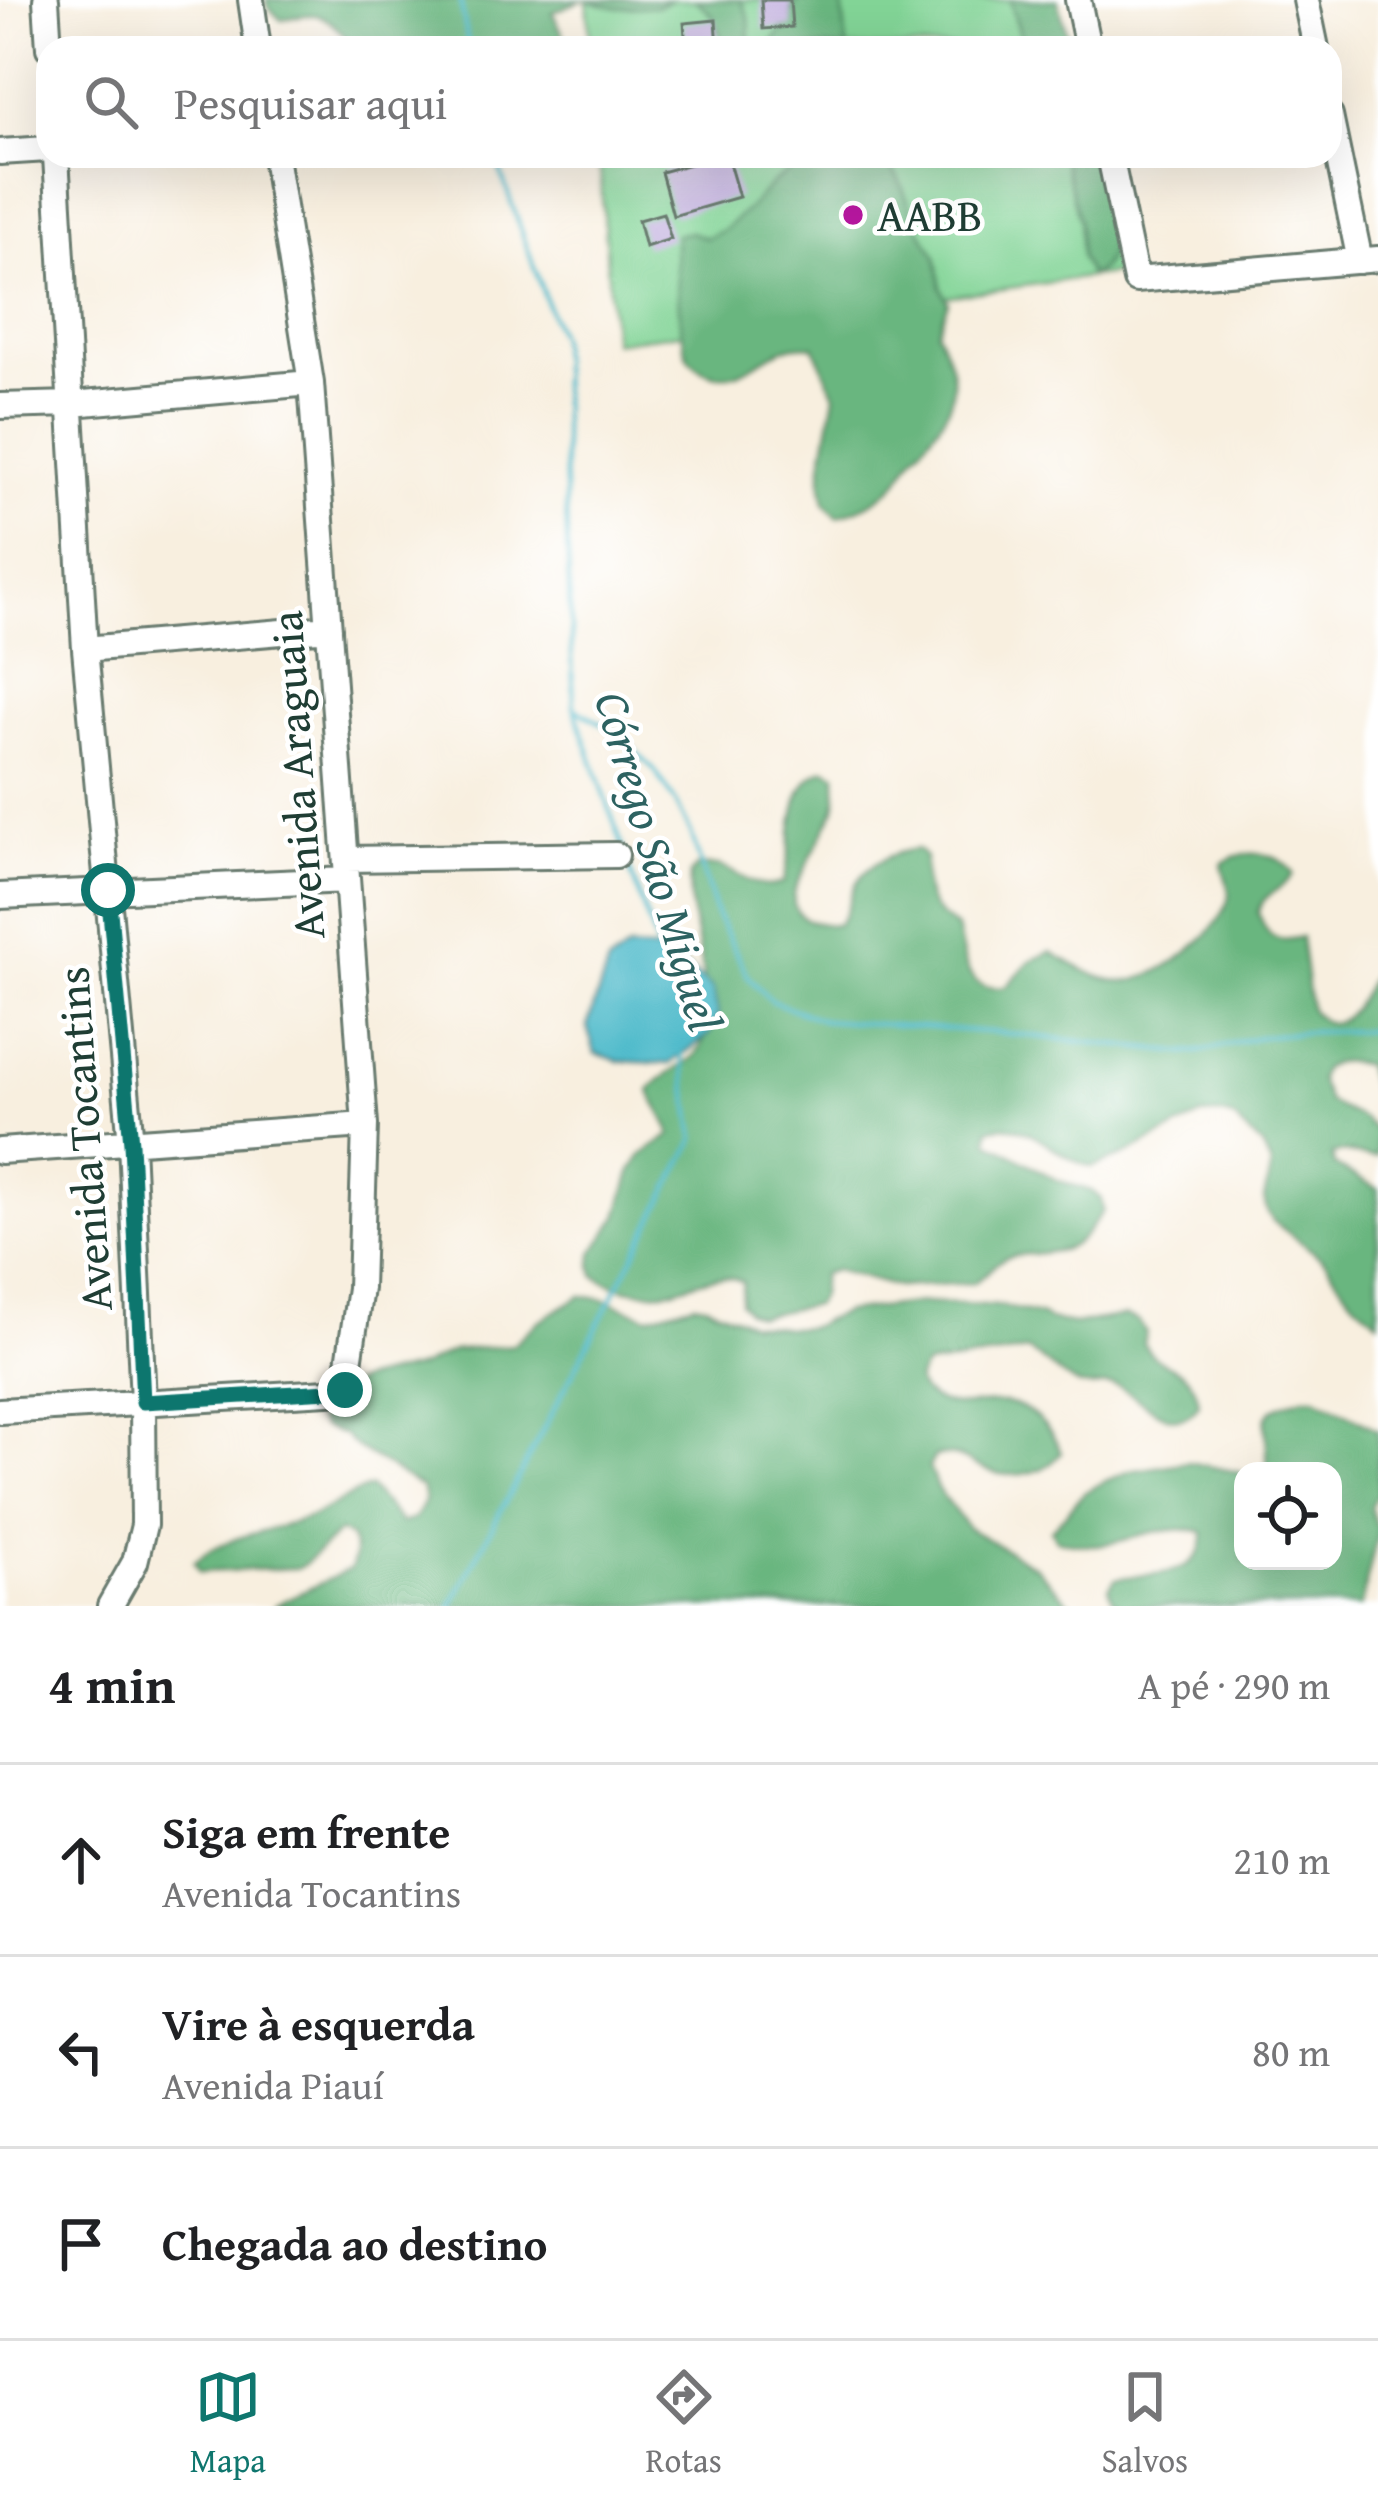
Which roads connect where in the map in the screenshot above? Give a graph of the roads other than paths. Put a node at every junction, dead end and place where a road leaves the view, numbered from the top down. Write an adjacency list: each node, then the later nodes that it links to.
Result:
1 (46, 0): 5 (street)
2 (250, 0): 6 (street)
3 (1078, 0): 7 (street)
4 (1306, 0): 8 (street)
5 (48, 36)
6 (256, 36)
7 (1086, 36)
8 (1314, 36)
9 (36, 150): 10 (street)
10 (0, 152)
11 (1342, 160): 15 (street)
12 (57, 168): 17 (street, Avenida Tocantins)
13 (277, 168): 16 (street, Avenida Araguaia)
14 (1113, 168): 15 (street)
15 (1369, 260)
16 (311, 383): 17 (street); 19 (street, Avenida Araguaia)
17 (72, 404): 18 (street); 20 (street, Avenida Tocantins)
18 (0, 406)
19 (329, 628): 20 (street); 22 (street, Avenida Araguaia)
20 (85, 649): 23 (street, Avenida Tocantins)
21 (616, 855): 22 (street)
22 (346, 869): 23 (street); 25 (street, Avenida Araguaia)
23 (108, 890): 24 (street); 26 (street, Avenida Tocantins)
24 (0, 896)
25 (365, 1126): 26 (street); 28 (street, Avenida Araguaia)
26 (131, 1143): 27 (street); 28 (street, Avenida Tocantins)
27 (0, 1150)
28 (143, 1402): 29 (street); 30 (street, Avenida Tocantins)
29 (0, 1411)
30 (110, 1606)

